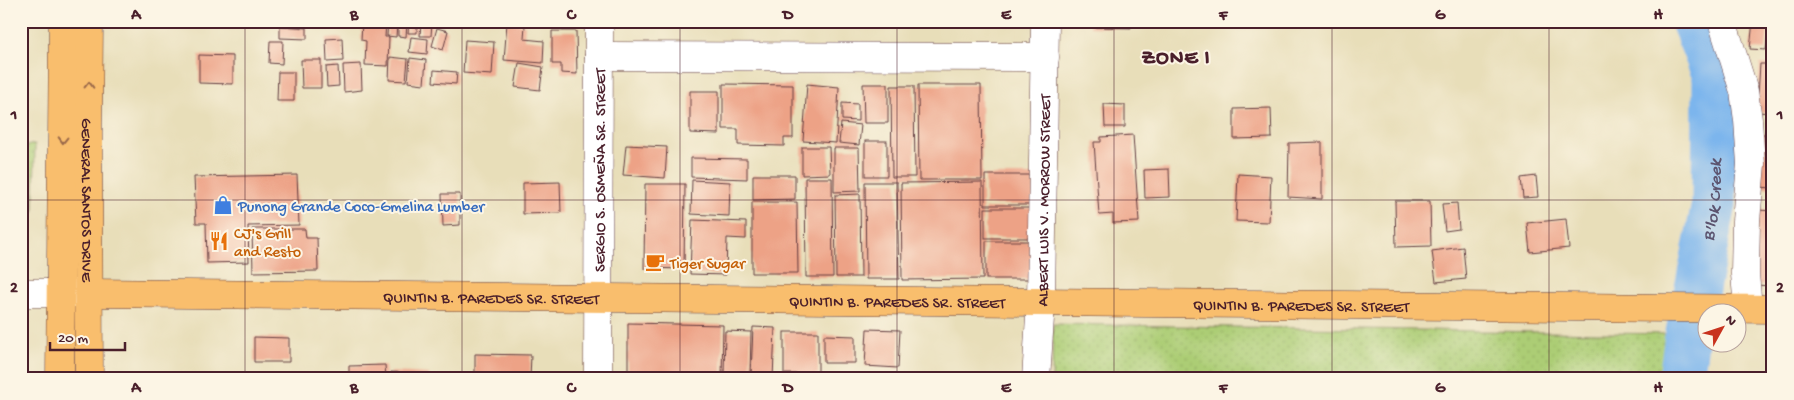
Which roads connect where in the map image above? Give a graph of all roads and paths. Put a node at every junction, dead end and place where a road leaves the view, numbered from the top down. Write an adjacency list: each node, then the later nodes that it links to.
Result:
1 (63, 21): 8 (main road, GENERAL SANTOS DRIVE, one-way to 8)
2 (89, 21): 10 (main road, GENERAL SANTOS DRIVE, one-way to 2)
3 (599, 21): 6 (street, SERGIO S. OSMEÑA SR. STREET)
4 (1045, 21): 7 (street, ALBERT LUIS V. MORROW STREET)
5 (1722, 21): 13 (street)
6 (598, 56): 7 (street); 11 (street, SERGIO S. OSMEÑA SR. STREET)
7 (1044, 58): 12 (street, ALBERT LUIS V. MORROW STREET)
8 (61, 292): 9 (street, QUINTIN B. PAREDES SR. STREET); 10 (street, QUINTIN B. PAREDES SR. STREET); 14 (main road, GENERAL SANTOS DRIVE)
9 (21, 293)
10 (89, 293): 11 (main road, QUINTIN B. PAREDES SR. STREET); 15 (main road, GENERAL SANTOS DRIVE)
11 (599, 298): 12 (main road, QUINTIN B. PAREDES SR. STREET); 16 (street, SERGIO S. OSMEÑA SR. STREET)
12 (1041, 302): 13 (main road, QUINTIN B. PAREDES SR. STREET); 17 (street, ALBERT LUIS V. MORROW STREET)
13 (1754, 308)
14 (60, 379)
15 (89, 379)
16 (598, 379)
17 (1036, 379)

